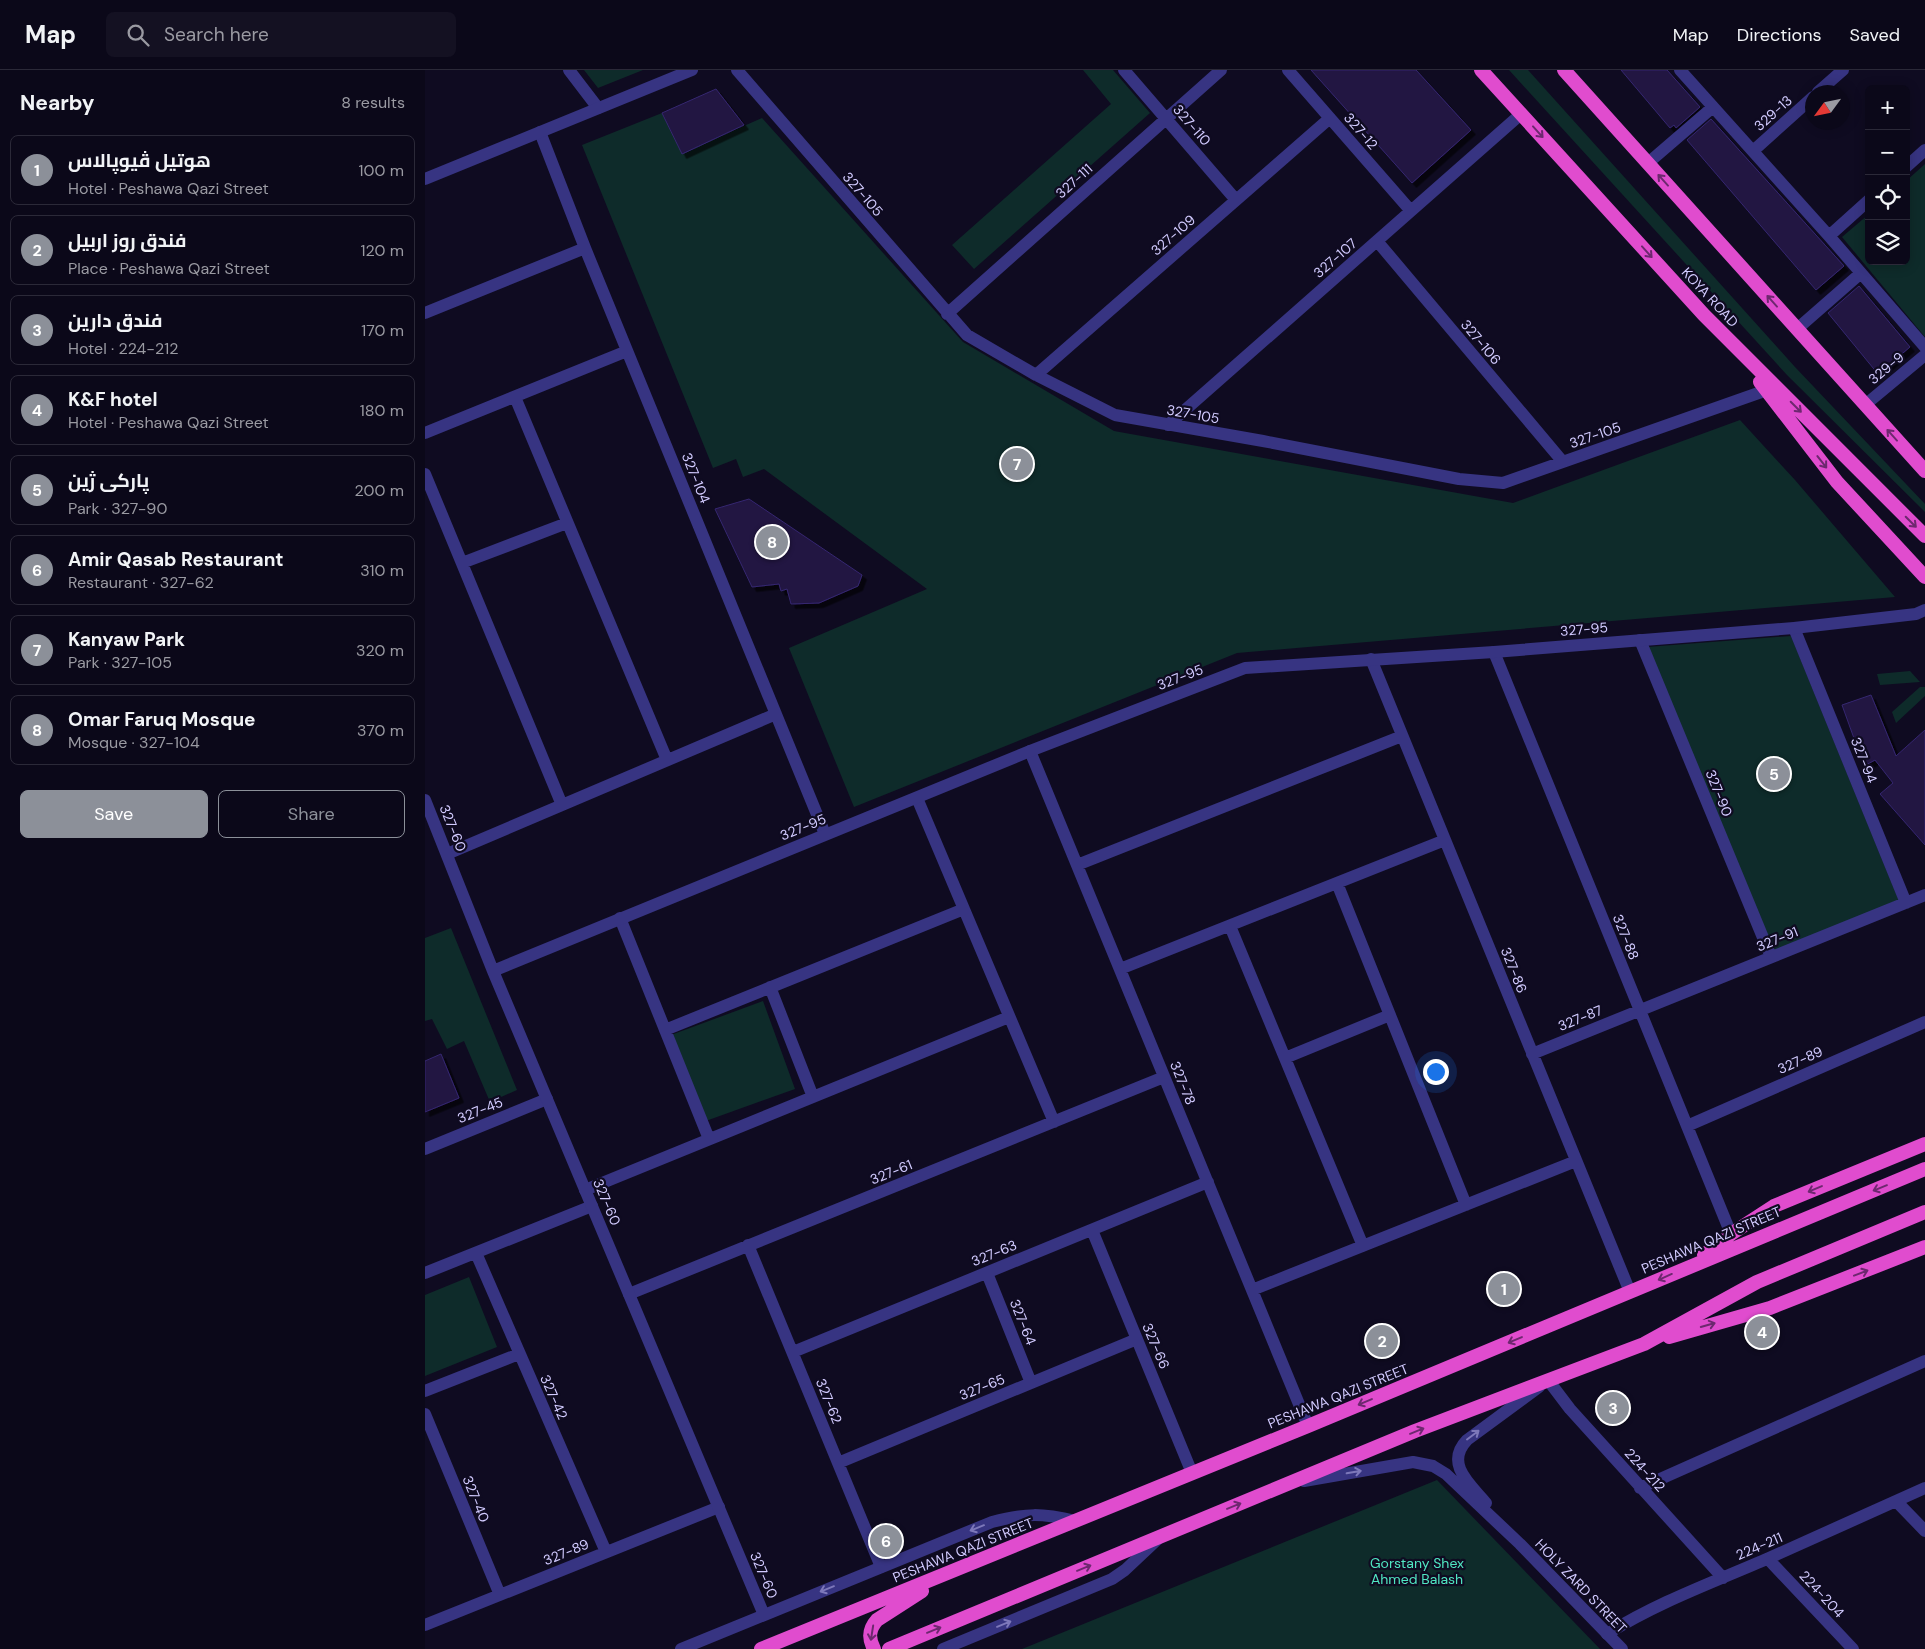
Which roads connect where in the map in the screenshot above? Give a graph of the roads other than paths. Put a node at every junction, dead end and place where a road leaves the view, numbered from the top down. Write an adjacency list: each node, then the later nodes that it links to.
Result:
1 (569, 70): 14 (street)
2 (692, 70): 14 (street)
3 (737, 70): 32 (street, 327-105)
4 (1124, 70): 17 (street, 327-110)
5 (1221, 70): 17 (street, 327-111)
6 (1288, 70): 16 (street, 327-12)
7 (1481, 70): 15 (highway, KOYA ROAD)
8 (1564, 70): 21 (highway)
9 (1680, 70): 13 (street)
10 (1843, 70): 11 (street)
11 (1826, 85)
12 (1805, 104): 20 (street, 329-13)
13 (1713, 107): 20 (street); 21 (street)
14 (598, 108): 18 (street)
15 (1521, 114): 26 (street, 327-107); 33 (highway, KOYA ROAD, one-way to 33)
16 (1330, 118): 24 (street, 327-109); 26 (street, 327-12)
17 (1166, 119): 24 (street, 327-110); 32 (street, 327-111)
18 (540, 132): 23 (street); 29 (street, 327-104)
19 (1925, 150): 22 (street)
20 (1753, 151): 27 (street)
21 (1648, 163): 34 (highway, one-way to 21)
22 (1910, 163)
23 (425, 179)
24 (1236, 200): 38 (street, 327-109)
25 (1865, 204): 27 (street)
26 (1411, 211): 28 (street, 327-107)
27 (1829, 236): 30 (street)
28 (1377, 241): 42 (street, 327-107); 44 (street, 327-106)
29 (585, 248): 31 (street); 36 (street, 327-104)
30 (1861, 273): 34 (street); 35 (street)
31 (425, 313)
32 (947, 314): 38 (street, 327-105)
33 (1703, 315): 39 (highway); 48 (highway, KOYA ROAD, one-way to 48)
34 (1797, 329): 41 (highway)
35 (1925, 347)
36 (627, 351): 40 (street); 56 (street, 327-104)
37 (1925, 355): 41 (street, 329-9)
38 (1036, 375): 42 (street, 327-105)
39 (1767, 390): 44 (street, 327-105); 50 (highway, one-way to 50)
40 (515, 398): 43 (street); 47 (street)
41 (1865, 405): 45 (highway, one-way to 41)
42 (1168, 425): 44 (street, 327-105)
43 (425, 433)
44 (1563, 462)
45 (1925, 471)
46 (425, 474): 49 (street)
47 (567, 523): 49 (street); 59 (street)
48 (1925, 536)
49 (462, 564): 62 (street)
50 (1925, 577)
51 (1925, 610): 52 (street, 327-95)
52 (1794, 628): 53 (street, 327-95); 69 (street, 327-94)
53 (1640, 640): 54 (street, 327-95); 73 (street, 327-90)
54 (1494, 652): 55 (street, 327-95); 77 (street, 327-88)
55 (1371, 660): 57 (street, 327-86); 58 (street, 327-95)
56 (776, 714): 59 (street); 63 (street, 327-104)
57 (1402, 736): 64 (street, 327-86); 66 (street)
58 (1030, 751): 60 (street, 327-95); 66 (street, 327-78)
59 (667, 760): 62 (street)
60 (917, 798): 63 (street, 327-95); 70 (street)
61 (425, 800): 65 (street, 327-60)
62 (562, 805): 65 (street)
63 (825, 834): 71 (street, 327-95)
64 (1445, 840): 67 (street); 82 (street, 327-86)
65 (447, 854): 74 (street, 327-60)
66 (1077, 865): 75 (street, 327-78)
67 (1337, 883): 72 (street); 78 (street)
68 (1925, 895): 69 (street, 327-91)
69 (1906, 903): 73 (street, 327-91)
70 (964, 909): 76 (street); 79 (street)
71 (621, 918): 74 (street, 327-95); 81 (street)
72 (1230, 926): 75 (street); 83 (street)
73 (1771, 957): 77 (street, 327-91)
74 (493, 970): 86 (street, 327-60)
75 (1120, 970): 84 (street, 327-78)
76 (771, 987): 81 (street); 85 (street)
77 (1640, 1011): 82 (street, 327-87); 88 (street, 327-88)
78 (1390, 1015): 83 (street); 96 (street)
79 (1009, 1017): 85 (street); 87 (street)
80 (1925, 1022): 88 (street, 327-89)
81 (665, 1030): 89 (street)
82 (1532, 1054): 92 (street, 327-86)
83 (1285, 1058): 102 (street)
84 (1165, 1077): 87 (street, 327-61); 94 (street, 327-78)
85 (813, 1097): 89 (street)
86 (547, 1099): 91 (street, 327-45); 95 (street, 327-60)
87 (1053, 1122): 101 (street, 327-61)
88 (1687, 1126): 100 (street, 327-88)
89 (709, 1139): 95 (street)
90 (1925, 1144): 100 (highway, one-way to 100)
91 (425, 1149)
92 (1576, 1161): 96 (street); 109 (street, 327-86)
93 (1925, 1169): 105 (highway, PESHAWA QAZI STREET, one-way to 105)
94 (1207, 1182): 99 (street, 327-63); 108 (street, 327-78)
95 (585, 1190): 97 (street, 327-60)
96 (1467, 1205): 102 (street)
97 (592, 1206): 104 (street); 110 (street, 327-60)
98 (1925, 1212): 112 (highway)
99 (1092, 1230): 107 (street, 327-63); 111 (street, 327-66)
100 (1731, 1234): 105 (highway)
101 (748, 1245): 110 (street, 327-61); 113 (street, 327-62)
102 (1363, 1246): 108 (street)
103 (1925, 1247): 112 (highway, one-way to 103)
104 (476, 1253): 106 (street); 114 (street, 327-42)
105 (1689, 1266): 109 (highway, PESHAWA QAZI STREET, one-way to 109)
106 (425, 1273)
107 (987, 1273): 113 (street, 327-63); 117 (street, 327-64)
108 (1252, 1290): 120 (street, 327-78)
109 (1629, 1292): 120 (highway, PESHAWA QAZI STREET, one-way to 120)
110 (629, 1294): 127 (street, 327-60)
111 (1137, 1339): 117 (street, 327-65); 122 (street, 327-66)
112 (1644, 1344): 116 (highway)
113 (793, 1352): 121 (street, 327-62)
114 (519, 1354): 118 (street); 132 (street, 327-42)
115 (1925, 1361): 124 (street)
116 (1548, 1380): 123 (highway, one-way to 116); 124 (street, 224-212); 131 (street, one-way to 116)
117 (1031, 1383): 121 (street, 327-65)
118 (425, 1391)
119 (425, 1414): 137 (street, 327-40)
120 (1308, 1426): 122 (highway, PESHAWA QAZI STREET)
121 (838, 1462): 134 (street, 327-62)
122 (1193, 1473): 128 (highway, PESHAWA QAZI STREET)
123 (1289, 1484): 130 (highway, one-way to 123); 131 (street, one-way to 131)
124 (1640, 1488): 136 (street, 224-212)
125 (1925, 1488): 126 (street, 224-211)
126 (1896, 1501): 129 (street); 133 (street, 224-211)
127 (719, 1507): 132 (street, 327-89); 138 (street, 327-60)
128 (1076, 1521): 134 (street, one-way to 134); 135 (highway, PESHAWA QAZI STREET)
129 (1925, 1531)
130 (1160, 1537): 144 (highway, one-way to 130); 145 (street, one-way to 130)
131 (1520, 1544): 140 (street, HOLY ZARD STREET)
132 (606, 1552): 137 (street, 327-89)
133 (1768, 1559): 136 (street, 224-211); 147 (street, 224-204)
134 (881, 1567): 138 (street, one-way to 138)
135 (950, 1573): 141 (highway, PESHAWA QAZI STREET); 143 (highway, one-way to 143)
136 (1723, 1578): 140 (street, 224-211)
137 (500, 1595): 139 (street, 327-89)
138 (765, 1615): 142 (street)
139 (425, 1626)
140 (1607, 1634): 146 (street, HOLY ZARD STREET)
141 (773, 1647)
142 (681, 1649)
143 (875, 1649)
144 (889, 1649)
145 (943, 1649)
146 (1622, 1649)
147 (1853, 1649)

